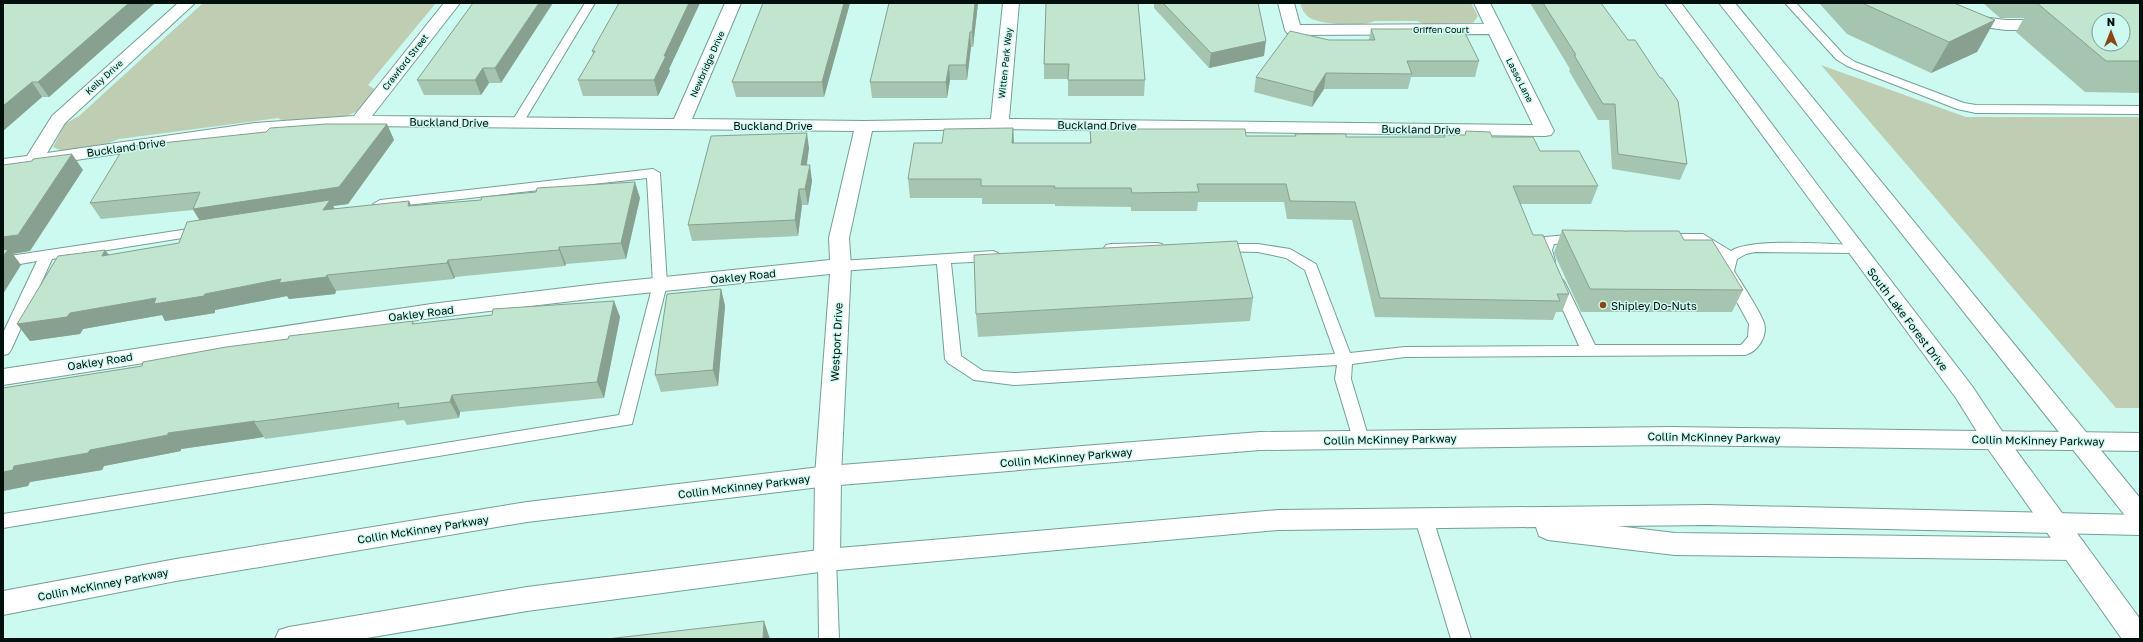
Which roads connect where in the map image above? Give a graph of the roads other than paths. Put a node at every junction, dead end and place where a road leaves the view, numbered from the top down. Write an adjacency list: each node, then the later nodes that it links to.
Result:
1 (186, 3): 21 (street, Kelly Drive)
2 (452, 3): 15 (street, Crawford Street)
3 (590, 3): 16 (lane)
4 (733, 3): 18 (street, Newbridge Drive)
5 (1011, 3): 17 (street, Witten Park Way)
6 (1286, 3): 13 (street, Griffen Court)
7 (1482, 3): 13 (street, Lasso Lane)
8 (1673, 3): 30 (street, South Lake Forest Drive)
9 (1727, 3): 44 (street)
10 (1790, 3): 14 (lane)
11 (1938, 3): 12 (street)
12 (2091, 25)
13 (1494, 29): 20 (street, Lasso Lane)
14 (2140, 110)
15 (359, 122): 16 (street, Buckland Drive); 21 (street, Buckland Drive)
16 (517, 123): 18 (street, Buckland Drive)
17 (999, 124): 19 (street, Buckland Drive); 20 (street, Buckland Drive)
18 (680, 125): 19 (street, Buckland Drive)
19 (864, 126): 36 (street, Westport Drive)
20 (1545, 131)
21 (33, 161): 22 (street, Buckland Drive)
22 (3, 165)
23 (368, 206): 37 (lane)
24 (211, 229): 31 (lane)
25 (1596, 238): 39 (lane)
26 (1650, 238): 33 (lane)
27 (1174, 247): 29 (lane)
28 (1205, 248): 40 (lane)
29 (1098, 249)
30 (1856, 249): 33 (lane); 43 (street, South Lake Forest Drive)
31 (47, 254): 35 (lane); 38 (lane)
32 (1005, 255): 34 (lane)
33 (1731, 257): 39 (lane)
34 (944, 259): 36 (lane); 40 (lane)
35 (3, 262)
36 (841, 266): 37 (street, Oakley Road); 46 (street, Westport Drive)
37 (660, 284): 41 (street, Oakley Road); 50 (lane)
38 (3, 350)
39 (1588, 350): 40 (lane)
40 (1344, 360): 42 (lane)
41 (3, 377)
42 (1361, 439): 43 (street, Collin McKinney Parkway); 46 (street, Collin McKinney Parkway)
43 (1995, 440): 44 (street, Collin McKinney Parkway); 51 (street, South Lake Forest Drive)
44 (2080, 440): 45 (street, Collin McKinney Parkway); 47 (street)
45 (2140, 442)
46 (828, 476): 54 (street, Westport Drive); 55 (street, Collin McKinney Parkway)
47 (2140, 516)
48 (1424, 518): 49 (street); 54 (street); 58 (lane)
49 (1462, 518): 51 (street); 53 (street)
50 (3, 521)
51 (2053, 521): 52 (street); 53 (street, South Lake Forest Drive)
52 (2140, 525)
53 (2074, 550): 59 (street, South Lake Forest Drive)
54 (827, 560): 56 (street); 57 (lane)
55 (3, 603)
56 (289, 639)
57 (829, 639)
58 (1462, 639)
59 (2138, 639)

